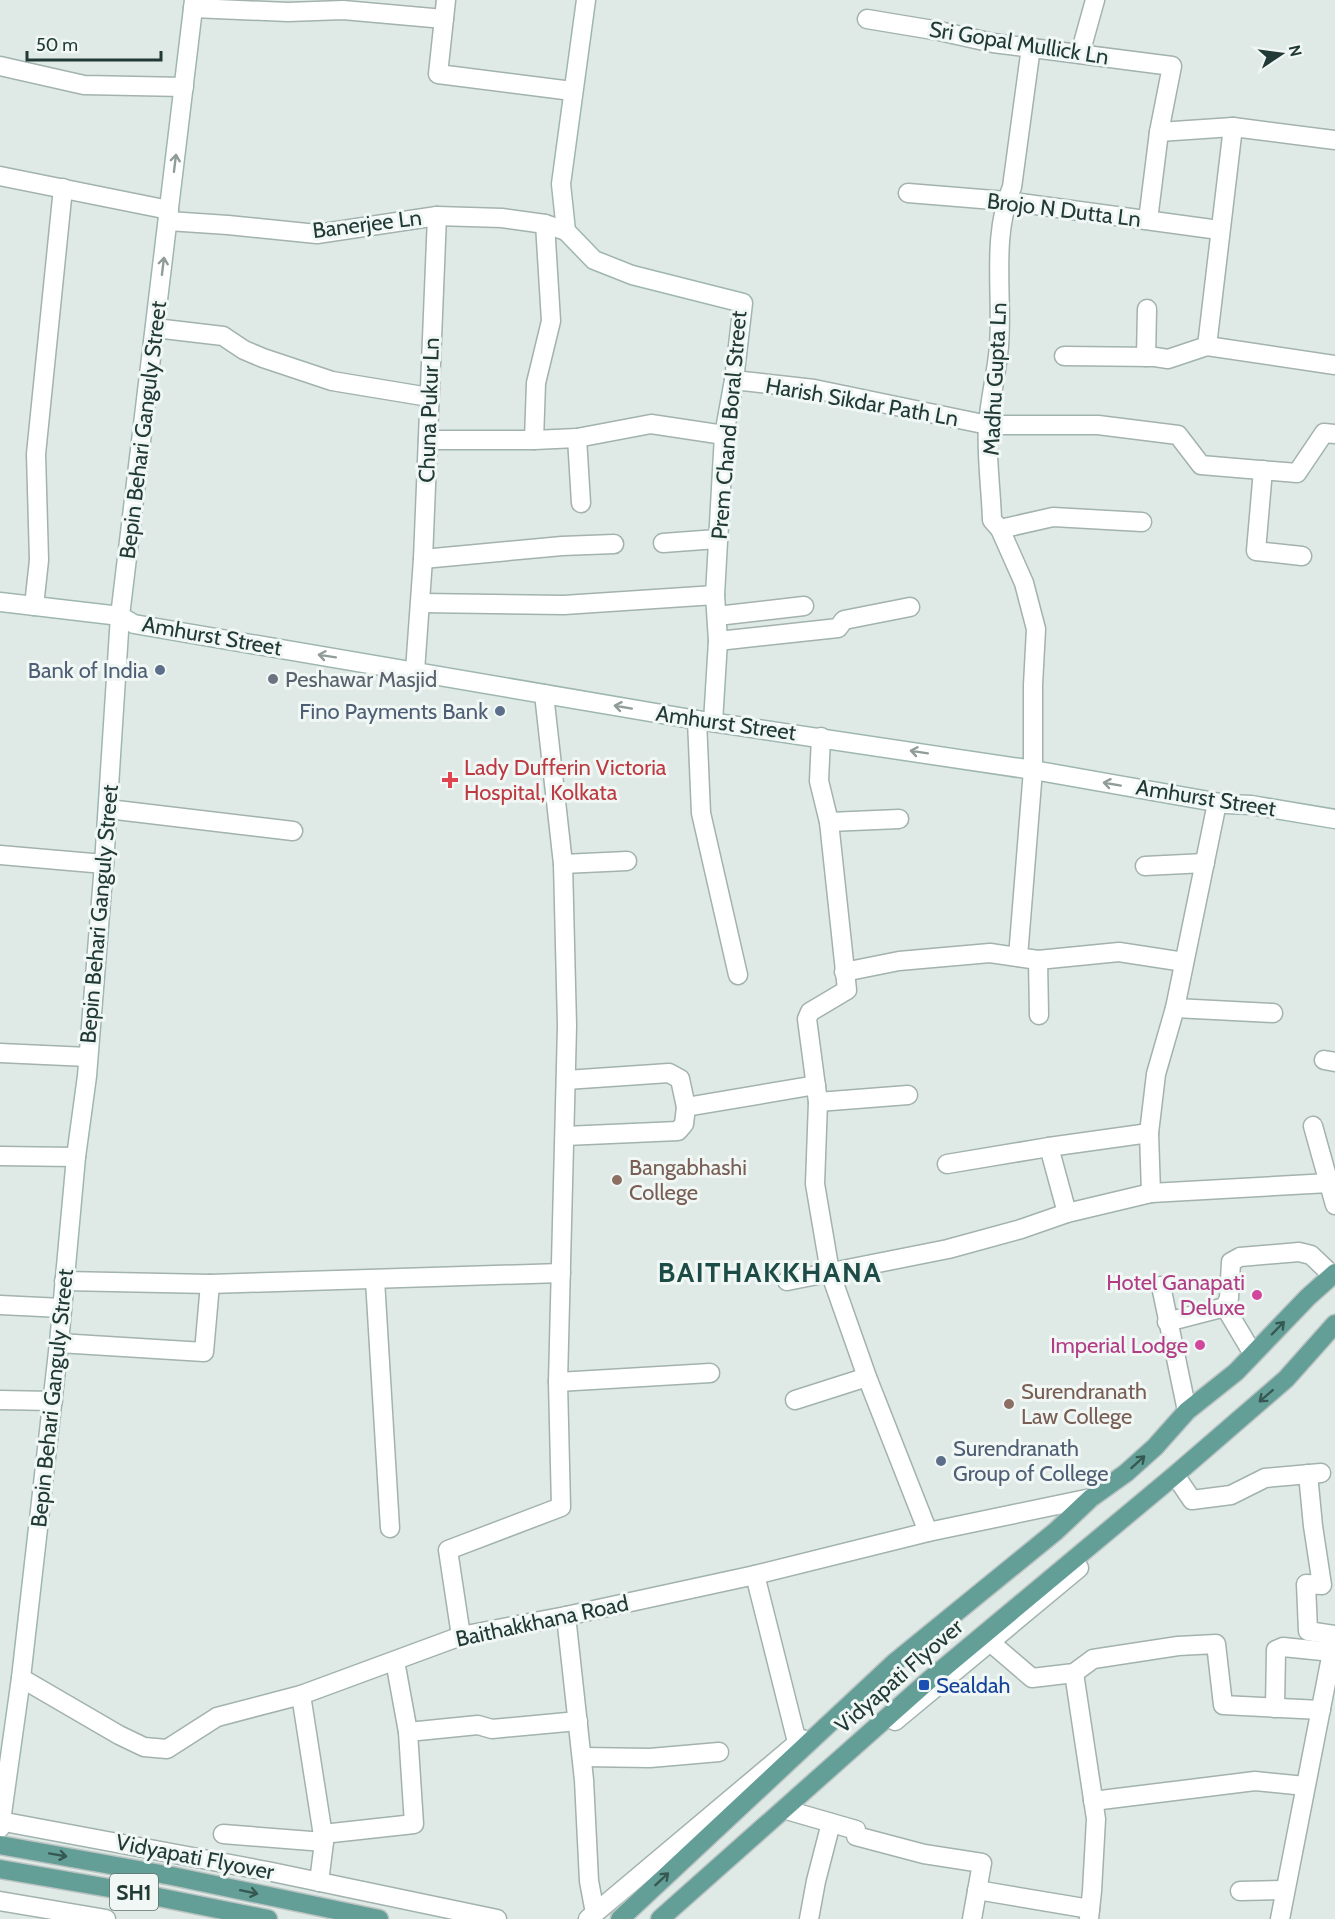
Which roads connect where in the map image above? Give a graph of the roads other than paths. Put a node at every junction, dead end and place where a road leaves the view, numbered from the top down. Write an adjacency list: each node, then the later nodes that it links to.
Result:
1 (446, 0): 6 (street)
2 (586, 0): 11 (street)
3 (1095, 0): 8 (street)
4 (194, 4): 6 (street); 10 (street, Bepin Behari Ganguly Street)
5 (867, 18): 7 (street, Sri Gopal Mullick Ln)
6 (444, 19): 11 (street)
7 (1031, 47): 8 (street, Sri Gopal Mullick Ln); 18 (street, Madhu Gupta Ln)
8 (1080, 54): 13 (street, Sri Gopal Mullick Ln)
9 (0, 66): 10 (street)
10 (184, 87): 19 (street, Bepin Behari Ganguly Street, one-way to 10)
11 (572, 91): 24 (street)
12 (1233, 127): 13 (street); 14 (street); 23 (street)
13 (1159, 132): 21 (street)
14 (1335, 140)
15 (0, 176): 16 (street, Banerjee Ln)
16 (63, 188): 19 (street, Banerjee Ln); 51 (street)
17 (908, 193): 18 (street, Brojo N Dutta Ln)
18 (1006, 201): 21 (street, Brojo N Dutta Ln); 33 (street, Madhu Gupta Ln)
19 (169, 215): 20 (street, Banerjee Ln); 26 (street, Bepin Behari Ganguly Street, one-way to 19)
20 (437, 216): 22 (street, Banerjee Ln); 32 (street, Chuna Pukur Ln)
21 (1148, 220): 23 (street, Brojo N Dutta Ln)
22 (545, 224): 24 (street, Banerjee Ln); 38 (street)
23 (1219, 230): 27 (street)
24 (566, 231): 31 (street, Prem Chand Boral Street)
25 (1147, 309): 29 (street)
26 (155, 328): 32 (street); 54 (street, Bepin Behari Ganguly Street)
27 (1207, 346): 29 (street); 30 (street)
28 (1064, 357): 29 (street)
29 (1146, 357)
30 (1335, 365)
31 (734, 380): 33 (street, Harish Sikdar Path Ln); 35 (street, Prem Chand Boral Street)
32 (429, 397): 37 (street, Chuna Pukur Ln)
33 (988, 425): 39 (street, Harish Sikdar Path Ln); 42 (street, Madhu Gupta Ln)
34 (1335, 434): 39 (street, Harish Sikdar Path Ln)
35 (724, 435): 36 (street); 43 (street, Prem Chand Boral Street)
36 (577, 438): 38 (street); 40 (street)
37 (428, 440): 38 (street); 47 (street, Chuna Pukur Ln)
38 (534, 440)
39 (1263, 470): 46 (street)
40 (580, 502)
41 (1142, 522): 42 (street)
42 (1000, 529): 61 (street, Madhu Gupta Ln)
43 (717, 539): 44 (street); 48 (street, Prem Chand Boral Street)
44 (663, 543)
45 (614, 544): 47 (street)
46 (1302, 556)
47 (423, 559): 50 (street, Chuna Pukur Ln)
48 (715, 595): 50 (street); 55 (street, Prem Chand Boral Street)
49 (0, 602): 51 (street, Amhurst Street)
50 (421, 603): 57 (street, Chuna Pukur Ln)
51 (34, 606): 54 (street, Amhurst Street)
52 (804, 606): 55 (street)
53 (910, 607): 56 (street)
54 (120, 616): 57 (street, Amhurst Street, one-way to 54); 63 (street, Bepin Behari Ganguly Street)
55 (717, 616): 56 (street, Prem Chand Boral Street)
56 (718, 641): 59 (street, Prem Chand Boral Street)
57 (416, 671): 58 (street, Amhurst Street)
58 (544, 694): 59 (street, Amhurst Street, one-way to 58); 72 (street)
59 (705, 721): 60 (street, Amhurst Street); 78 (street, Prem Chand Boral Street)
60 (820, 737): 61 (street, Amhurst Street, one-way to 60); 66 (street)
61 (1034, 770): 62 (street, Amhurst Street, one-way to 61); 74 (street, Madhu Gupta Ln)
62 (1217, 803): 65 (street, Amhurst Street); 70 (street)
63 (108, 809): 67 (street); 71 (street, Bepin Behari Ganguly Street)
64 (899, 819): 66 (street)
65 (1335, 819)
66 (829, 822): 77 (street)
67 (293, 831)
68 (0, 855): 71 (street)
69 (627, 861): 72 (street)
70 (1205, 863): 73 (street); 76 (street)
71 (104, 864): 83 (street, Bepin Behari Ganguly Street)
72 (562, 864): 84 (street)
73 (1145, 866)
74 (1018, 957): 75 (street); 77 (street)
75 (1038, 960): 76 (street); 81 (street)
76 (1184, 962): 79 (street)
77 (844, 972): 85 (street)
78 (738, 975)
79 (1175, 1008): 80 (street); 89 (street)
80 (1273, 1013)
81 (1039, 1015)
82 (0, 1053): 83 (street)
83 (87, 1057): 93 (street, Bepin Behari Ganguly Street)
84 (566, 1080): 87 (street); 90 (street)
85 (817, 1093): 86 (street); 87 (street); 99 (street)
86 (908, 1095)
87 (686, 1107): 90 (street)
88 (1313, 1126): 95 (street)
89 (1149, 1133): 91 (street); 96 (street)
90 (565, 1136): 100 (street)
91 (1049, 1147): 94 (street); 98 (street)
92 (0, 1156): 93 (street)
93 (76, 1157): 103 (street, Bepin Behari Ganguly Street)
94 (947, 1164)
95 (1329, 1184): 96 (street); 97 (street)
96 (1151, 1193): 98 (street)
97 (1335, 1205)
98 (1067, 1213): 99 (street)
99 (831, 1272): 104 (street); 115 (street)
100 (561, 1273): 102 (street); 116 (street)
101 (1334, 1274): 108 (street); 113 (main road, Vidyapati Flyover, one-way to 101)
102 (375, 1280): 105 (street); 123 (street)
103 (64, 1281): 105 (street); 109 (street, Bepin Behari Ganguly Street)
104 (787, 1281)
105 (210, 1284): 112 (street)
106 (1161, 1286): 110 (street)
107 (0, 1305): 109 (street)
108 (1225, 1307): 110 (street); 113 (street)
109 (62, 1308): 112 (street, Bepin Behari Ganguly Street)
110 (1167, 1322): 120 (street)
111 (1335, 1324): 121 (main road, Vidyapati Flyover, one-way to 121)
112 (59, 1343): 119 (street, Bepin Behari Ganguly Street)
113 (1253, 1354): 120 (main road, Vidyapati Flyover)
114 (710, 1373): 116 (street)
115 (867, 1377): 118 (street); 124 (street)
116 (558, 1382): 129 (street)
117 (0, 1400): 119 (street)
118 (795, 1400)
119 (52, 1401): 134 (street, Bepin Behari Ganguly Street)
120 (1187, 1411): 122 (main road, Vidyapati Flyover, one-way to 120)
121 (1175, 1475): 128 (street); 165 (main road, Vidyapati Flyover)
122 (1091, 1498): 124 (street, Baithakkhana Road); 132 (street); 132 (main road, Vidyapati Flyover)
123 (390, 1528)
124 (928, 1532): 126 (street, Baithakkhana Road)
125 (1079, 1568): 130 (street)
126 (755, 1575): 127 (street, Baithakkhana Road); 140 (street)
127 (566, 1616): 129 (street, Baithakkhana Road); 138 (street)
128 (1335, 1635)
129 (461, 1636): 131 (street, Baithakkhana Road)
130 (990, 1642): 133 (street); 145 (street)
131 (395, 1661): 135 (street, Baithakkhana Road); 139 (street)
132 (894, 1663): 140 (street); 164 (main road, Vidyapati Flyover, one-way to 132)
133 (1074, 1673): 136 (street); 144 (street)
134 (21, 1678): 135 (street, Baithakkhana Road); 146 (street, Bepin Behari Ganguly Street)
135 (300, 1695): 150 (street)
136 (1275, 1708): 137 (street); 137 (street)
137 (1321, 1710): 143 (street)
138 (578, 1721): 139 (street); 142 (street)
139 (408, 1732): 150 (street)
140 (797, 1742): 159 (street)
141 (719, 1752): 142 (street)
142 (582, 1757): 159 (street)
143 (1305, 1786): 144 (street); 155 (street)
144 (1093, 1801): 158 (street)
145 (790, 1811): 147 (street); 166 (street)
146 (0, 1822): 148 (street, Bepin Behari Ganguly Street); 153 (street)
147 (831, 1823): 154 (street); 167 (street)
148 (0, 1828)
149 (223, 1834): 150 (street)
150 (323, 1838): 153 (street)
151 (0, 1845): 162 (main road, Vidyapati Flyover, one-way to 162)
152 (0, 1869): 161 (main road, Vidyapati Flyover / SH1)
153 (319, 1882): 163 (street)
154 (977, 1890): 158 (street); 168 (street)
155 (1285, 1890): 156 (street); 169 (street)
156 (1240, 1891)
157 (0, 1901): 160 (street)
158 (1090, 1914)
159 (591, 1916)
160 (106, 1919)
161 (268, 1919)
162 (379, 1919)
163 (497, 1919)
164 (620, 1919)
165 (660, 1919)
166 (668, 1919)
167 (809, 1919)
168 (972, 1919)
169 (1280, 1919)

